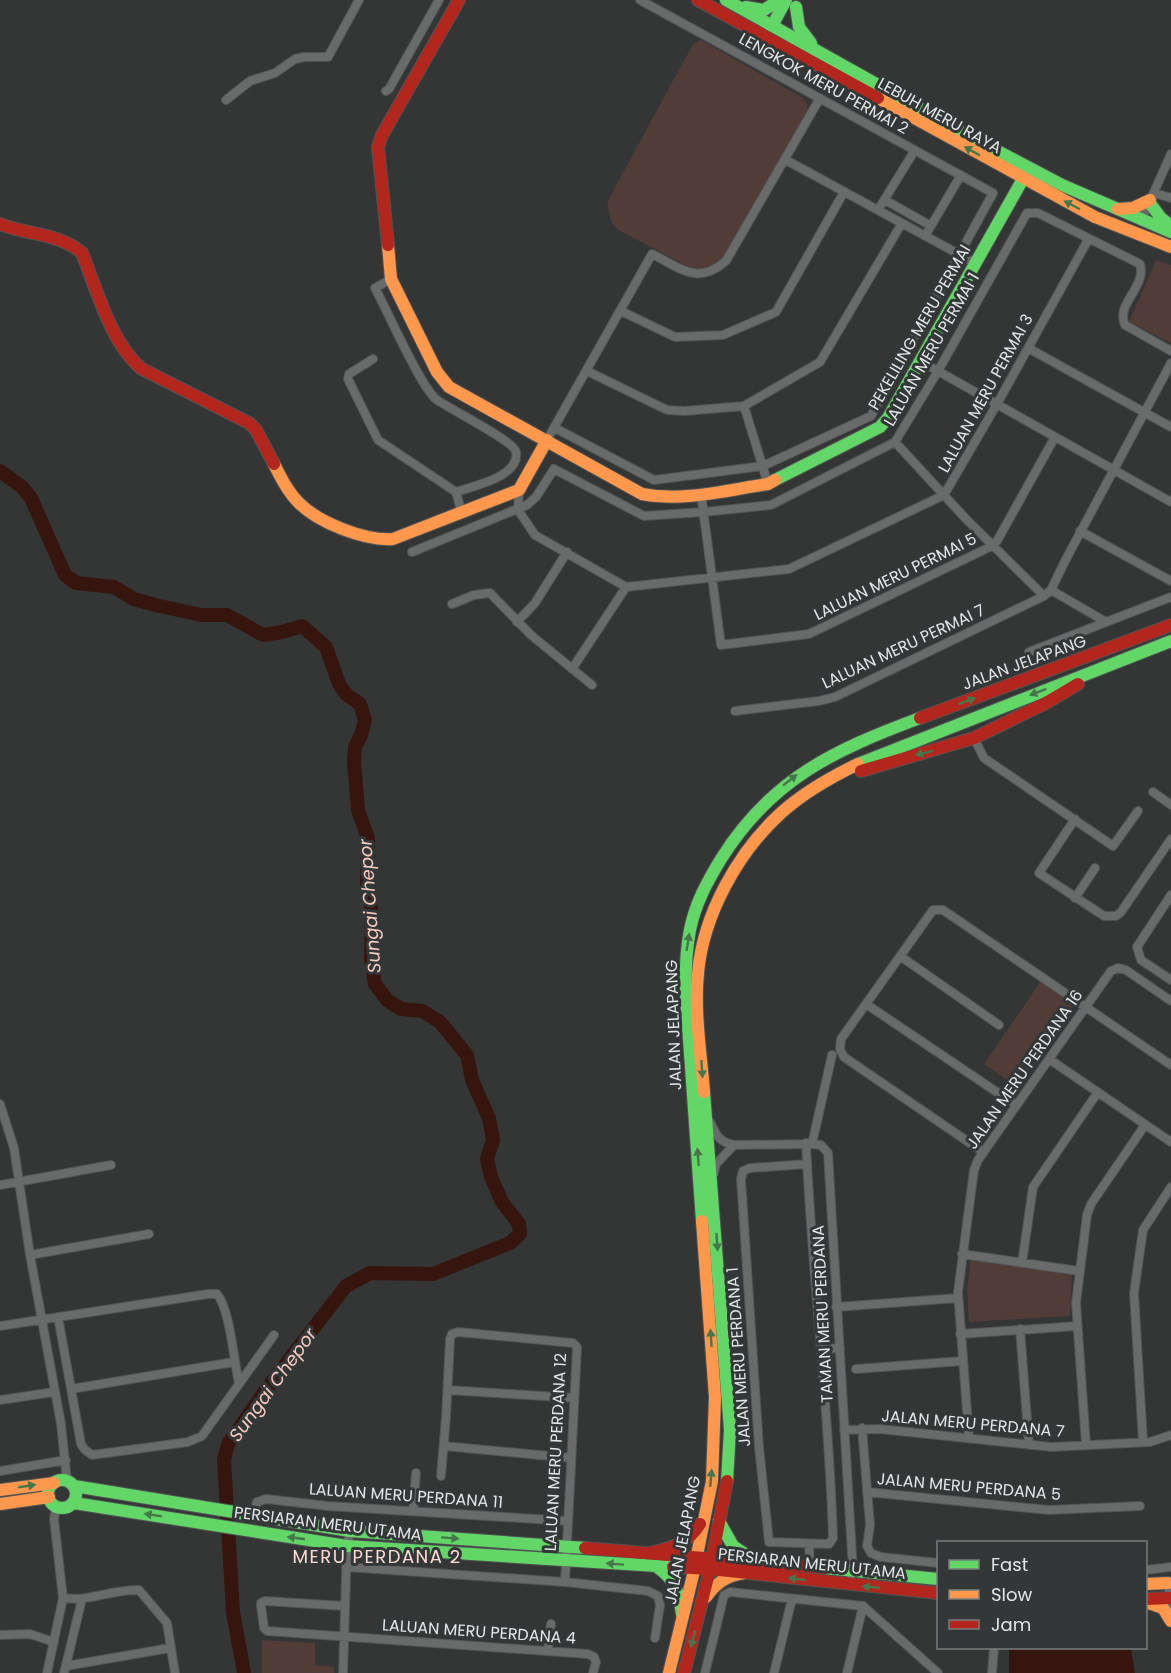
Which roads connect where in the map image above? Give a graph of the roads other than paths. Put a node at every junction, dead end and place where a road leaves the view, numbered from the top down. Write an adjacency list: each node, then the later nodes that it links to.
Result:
1 (359, 0): 15 (street)
2 (439, 0): 13 (street)
3 (459, 0): 39 (main road)
4 (640, 0): 14 (street, LENGKOK MERU PERMAI 2)
5 (698, 0): 9 (main road, LEBUH MERU RAYA)
6 (727, 0): 7 (main road); 10 (main road, LEBUH MERU RAYA)
7 (779, 0)
8 (794, 2): 10 (main road); 11 (main road)
9 (737, 22): 10 (main road); 12 (main road, LEBUH MERU RAYA)
10 (776, 30): 11 (main road, LEBUH MERU RAYA); 12 (main road)
11 (820, 51): 26 (main road, LEBUH MERU RAYA)
12 (820, 68): 20 (main road, LEBUH MERU RAYA, one-way to 12)
13 (386, 91)
14 (820, 98): 16 (street, LENGKOK MERU PERMAI 2); 18 (street)
15 (226, 100)
16 (915, 150): 19 (street, LENGKOK MERU PERMAI 2); 25 (street)
17 (1171, 154): 23 (street)
18 (786, 160): 21 (street); 40 (street)
19 (961, 175): 22 (street, LENGKOK MERU PERMAI 2); 31 (street)
20 (1023, 179): 36 (main road, LEBUH MERU RAYA, one-way to 20); 38 (main road, PEKELILING MERU PERMAI)
21 (844, 192): 27 (street); 40 (street)
22 (993, 193): 37 (street, PEKELILING MERU PERMAI)
23 (1151, 198): 24 (street); 26 (main road); 28 (street); 32 (main road)
24 (1171, 198)
25 (885, 200): 27 (street); 31 (street)
26 (1114, 208): 28 (main road, LEBUH MERU RAYA)
27 (878, 210): 29 (street)
28 (1141, 220): 33 (main road, LEBUH MERU RAYA)
29 (902, 224): 34 (street); 49 (street)
30 (0, 225): 66 (main road)
31 (931, 226): 34 (street)
32 (1171, 226)
33 (1171, 232)
34 (925, 236): 37 (street)
35 (1088, 240): 41 (street, LALUAN MERU PERMAI 3); 42 (street); 47 (street, LALUAN MERU PERMAI 1)
36 (1171, 247)
37 (960, 255): 38 (street); 56 (street, PEKELILING MERU PERMAI)
38 (975, 263): 44 (main road, PEKELILING MERU PERMAI)
39 (390, 279): 54 (main road, PEKELILING MERU PERMAI); 60 (street)
40 (621, 311): 46 (street)
41 (1028, 348): 48 (street, LALUAN MERU PERMAI 3); 50 (street)
42 (1171, 351)
43 (373, 359): 60 (street)
44 (920, 361): 47 (street); 58 (main road, PEKELILING MERU PERMAI)
45 (1171, 363): 50 (street)
46 (587, 371): 49 (street); 52 (street)
47 (938, 371): 48 (street); 55 (street, LALUAN MERU PERMAI 1)
48 (997, 404): 53 (street); 62 (street, LALUAN MERU PERMAI 3)
49 (744, 406): 56 (street)
50 (1144, 412): 51 (street); 57 (street)
51 (1171, 427)
52 (555, 428): 54 (street); 56 (street, PEKELILING MERU PERMAI)
53 (1055, 436): 57 (street); 68 (street, LALUAN MERU PERMAI 5)
54 (547, 440): 59 (main road); 61 (main road, PEKELILING MERU PERMAI)
55 (895, 442): 62 (street); 65 (street, LALUAN MERU PERMAI 1)
56 (763, 466): 58 (street)
57 (1113, 470): 63 (street); 67 (street)
58 (768, 484): 61 (main road, PEKELILING MERU PERMAI)
59 (519, 490): 64 (street); 66 (main road)
60 (456, 492): 66 (street)
61 (701, 494): 65 (street)
62 (944, 495): 68 (street); 71 (street, LALUAN MERU PERMAI 3)
63 (1171, 502)
64 (518, 510): 65 (street, LALUAN MERU PERMAI 1); 69 (street, LALUAN MERU PERMAI 1); 70 (street)
65 (704, 512): 71 (street)
66 (462, 514)
67 (1080, 531): 72 (street); 74 (street)
68 (992, 546): 71 (street, LALUAN MERU PERMAI 5); 74 (street)
69 (412, 552)
70 (567, 552): 73 (street); 77 (street)
71 (712, 578): 73 (street, LALUAN MERU PERMAI 3)
72 (1171, 581)
73 (626, 587): 83 (street)
74 (1047, 593): 78 (street); 85 (street, LALUAN MERU PERMAI 7)
75 (1171, 597): 78 (street)
76 (452, 604): 77 (street)
77 (517, 622): 83 (street)
78 (1106, 622): 81 (street)
79 (1171, 625): 167 (main road, JALAN JELAPANG, one-way to 79)
80 (1171, 641): 82 (main road, JALAN JELAPANG)
81 (1029, 652)
82 (1109, 665): 86 (main road); 87 (main road, JALAN JELAPANG, one-way to 87)
83 (572, 669): 84 (street)
84 (592, 685)
85 (735, 711)
86 (974, 738): 87 (main road, one-way to 87); 91 (street)
87 (814, 788): 108 (main road, JALAN JELAPANG, one-way to 108)
88 (1153, 792): 89 (street)
89 (1171, 805)
90 (1138, 811): 91 (street)
91 (1075, 819): 95 (street)
92 (1171, 839): 95 (street)
93 (1095, 868): 95 (street)
94 (1171, 895): 96 (street)
95 (1075, 898)
96 (1168, 906): 98 (street)
97 (900, 956): 100 (street); 101 (street); 102 (street)
98 (1171, 980)
99 (1171, 1000): 101 (street, JALAN MERU PERDANA 16)
100 (866, 1004): 107 (street); 114 (street)
101 (1086, 1008): 104 (street, JALAN MERU PERDANA 16); 105 (street)
102 (999, 1025)
103 (832, 1055): 112 (street)
104 (1049, 1059): 106 (street); 107 (street, JALAN MERU PERDANA 16)
105 (1171, 1065)
106 (1098, 1092): 110 (street); 124 (street)
107 (1016, 1105): 114 (street, JALAN MERU PERDANA 16)
108 (705, 1108): 113 (street); 118 (main road, JALAN JELAPANG)
109 (1, 1110): 117 (street)
110 (1145, 1125): 111 (street); 125 (street)
111 (1171, 1142)
112 (809, 1143): 113 (street); 115 (street); 127 (street, TAMAN MERU PERDANA)
113 (734, 1145): 118 (street)
114 (983, 1152): 122 (street, JALAN MERU PERDANA 16)
115 (807, 1164): 136 (street); 172 (street, JALAN MERU PERDANA 1)
116 (111, 1165): 117 (street)
117 (19, 1182): 119 (street); 123 (street)
118 (712, 1183): 170 (main road, JALAN JELAPANG, one-way to 170)
119 (0, 1185)
120 (1171, 1187): 150 (street)
121 (149, 1234): 123 (street)
122 (962, 1254): 124 (street); 126 (street, JALAN MERU PERDANA 16)
123 (30, 1255): 129 (street)
124 (1022, 1263): 125 (street)
125 (1079, 1271): 131 (street)
126 (958, 1298): 127 (street); 133 (street, JALAN MERU PERDANA 16)
127 (836, 1307): 135 (street, TAMAN MERU PERDANA)
128 (58, 1317): 129 (street); 138 (street); 141 (street)
129 (43, 1319): 130 (street); 143 (street)
130 (0, 1326)
131 (1077, 1326): 132 (street); 152 (street)
132 (1020, 1329): 133 (street); 151 (street)
133 (960, 1334): 137 (street, JALAN MERU PERDANA 16)
134 (274, 1335): 140 (street)
135 (840, 1348): 136 (street); 147 (street, TAMAN MERU PERDANA)
136 (821, 1349): 172 (street)
137 (962, 1361): 139 (street); 149 (street, JALAN MERU PERDANA 16)
138 (234, 1362): 140 (street); 141 (street)
139 (856, 1369)
140 (239, 1383): 141 (street)
141 (71, 1389)
142 (448, 1390): 144 (street); 144 (street, LALUAN MERU PERDANA 12); 153 (street)
143 (54, 1392): 145 (street); 155 (street)
144 (574, 1398): 154 (street, LALUAN MERU PERDANA 12)
145 (0, 1400)
146 (862, 1428): 147 (street, JALAN MERU PERDANA 7); 149 (street, JALAN MERU PERDANA 7); 161 (street)
147 (844, 1430): 186 (street, TAMAN MERU PERDANA)
148 (1171, 1435): 150 (street, JALAN MERU PERDANA 7)
149 (969, 1438): 151 (street, JALAN MERU PERDANA 7)
150 (1143, 1442): 152 (street, JALAN MERU PERDANA 7)
151 (1029, 1445): 152 (street, JALAN MERU PERDANA 7)
152 (1086, 1445)
153 (444, 1446): 154 (street); 158 (street)
154 (570, 1458): 169 (street, LALUAN MERU PERDANA 12)
155 (66, 1460): 156 (street); 159 (street)
156 (0, 1471)
157 (416, 1473): 166 (street)
158 (441, 1476)
159 (65, 1483): 160 (main road, PERSIARAN MERU UTAMA, one-way to 159); 162 (main road); 163 (main road); 168 (main road, PERSIARAN MERU UTAMA)
160 (0, 1490)
161 (867, 1492): 165 (street, JALAN MERU PERDANA 5); 180 (street)
162 (52, 1502): 163 (main road); 164 (main road); 194 (street)
163 (74, 1503): 173 (main road, PERSIARAN MERU UTAMA, one-way to 163)
164 (0, 1504)
165 (1140, 1506)
166 (413, 1511): 168 (street, LALUAN MERU PERDANA 11); 169 (street, LALUAN MERU PERDANA 11)
167 (706, 1514): 175 (main road); 177 (main road, JALAN JELAPANG)
168 (249, 1515): 171 (main road, PERSIARAN MERU UTAMA)
169 (568, 1521): 174 (street, LALUAN MERU PERDANA 12)
170 (719, 1521): 178 (main road); 179 (main road, JALAN JELAPANG)
171 (350, 1531): 173 (street); 174 (main road, PERSIARAN MERU UTAMA, one-way to 174)
172 (809, 1544): 183 (street)
173 (347, 1546): 176 (main road, PERSIARAN MERU UTAMA); 181 (street)
174 (566, 1546): 175 (main road, PERSIARAN MERU UTAMA); 176 (street, LALUAN MERU PERDANA 12)
175 (650, 1553): 177 (main road, PERSIARAN MERU UTAMA)
176 (564, 1560): 182 (main road, PERSIARAN MERU UTAMA, one-way to 176); 189 (street, LALUAN MERU PERDANA 12)
177 (696, 1562): 179 (main road, PERSIARAN MERU UTAMA); 182 (main road, PERSIARAN MERU UTAMA); 204 (main road, JALAN JELAPANG)
178 (757, 1562): 179 (main road, PERSIARAN MERU UTAMA); 183 (main road, PERSIARAN MERU UTAMA)
179 (711, 1563): 187 (main road, PERSIARAN MERU UTAMA); 200 (main road, JALAN JELAPANG)
180 (937, 1563)
181 (346, 1567): 189 (street); 201 (street)
182 (657, 1567): 204 (main road)
183 (810, 1567): 186 (main road, PERSIARAN MERU UTAMA)
184 (1171, 1567): 185 (street)
185 (1147, 1570)
186 (853, 1571): 188 (main road, PERSIARAN MERU UTAMA); 192 (street)
187 (745, 1573): 192 (main road, PERSIARAN MERU UTAMA, one-way to 187); 200 (main road)
188 (937, 1580)
189 (565, 1582): 208 (street)
190 (1168, 1583): 191 (main road); 199 (street)
191 (1147, 1584)
192 (848, 1585): 193 (main road, PERSIARAN MERU UTAMA, one-way to 192)
193 (937, 1593)
194 (63, 1598): 195 (street); 209 (street)
195 (82, 1599): 210 (street); 213 (street)
196 (792, 1599): 202 (street); 220 (street); 221 (street)
197 (1147, 1601): 199 (main road)
198 (1147, 1601): 203 (main road)
199 (1170, 1602)
200 (701, 1605): 219 (main road, JALAN JELAPANG, one-way to 219)
201 (345, 1606): 207 (street); 207 (street, LALUAN MERU PERDANA 4)
202 (863, 1606): 222 (street); 223 (street)
203 (1171, 1621)
204 (683, 1622): 218 (main road, JALAN JELAPANG)
205 (551, 1624): 212 (street)
206 (0, 1635): 209 (street)
207 (345, 1636): 212 (street, LALUAN MERU PERDANA 4); 216 (street)
208 (656, 1638)
209 (54, 1642): 214 (street)
210 (170, 1648): 213 (street); 215 (street)
211 (994, 1649): 224 (street)
212 (548, 1651): 217 (street, LALUAN MERU PERDANA 4)
213 (65, 1669)
214 (47, 1673)
215 (175, 1673)
216 (343, 1673)
217 (593, 1673)
218 (669, 1673)
219 (684, 1673)
220 (705, 1673)
221 (774, 1673)
222 (847, 1673)
223 (938, 1673)
224 (992, 1673)

